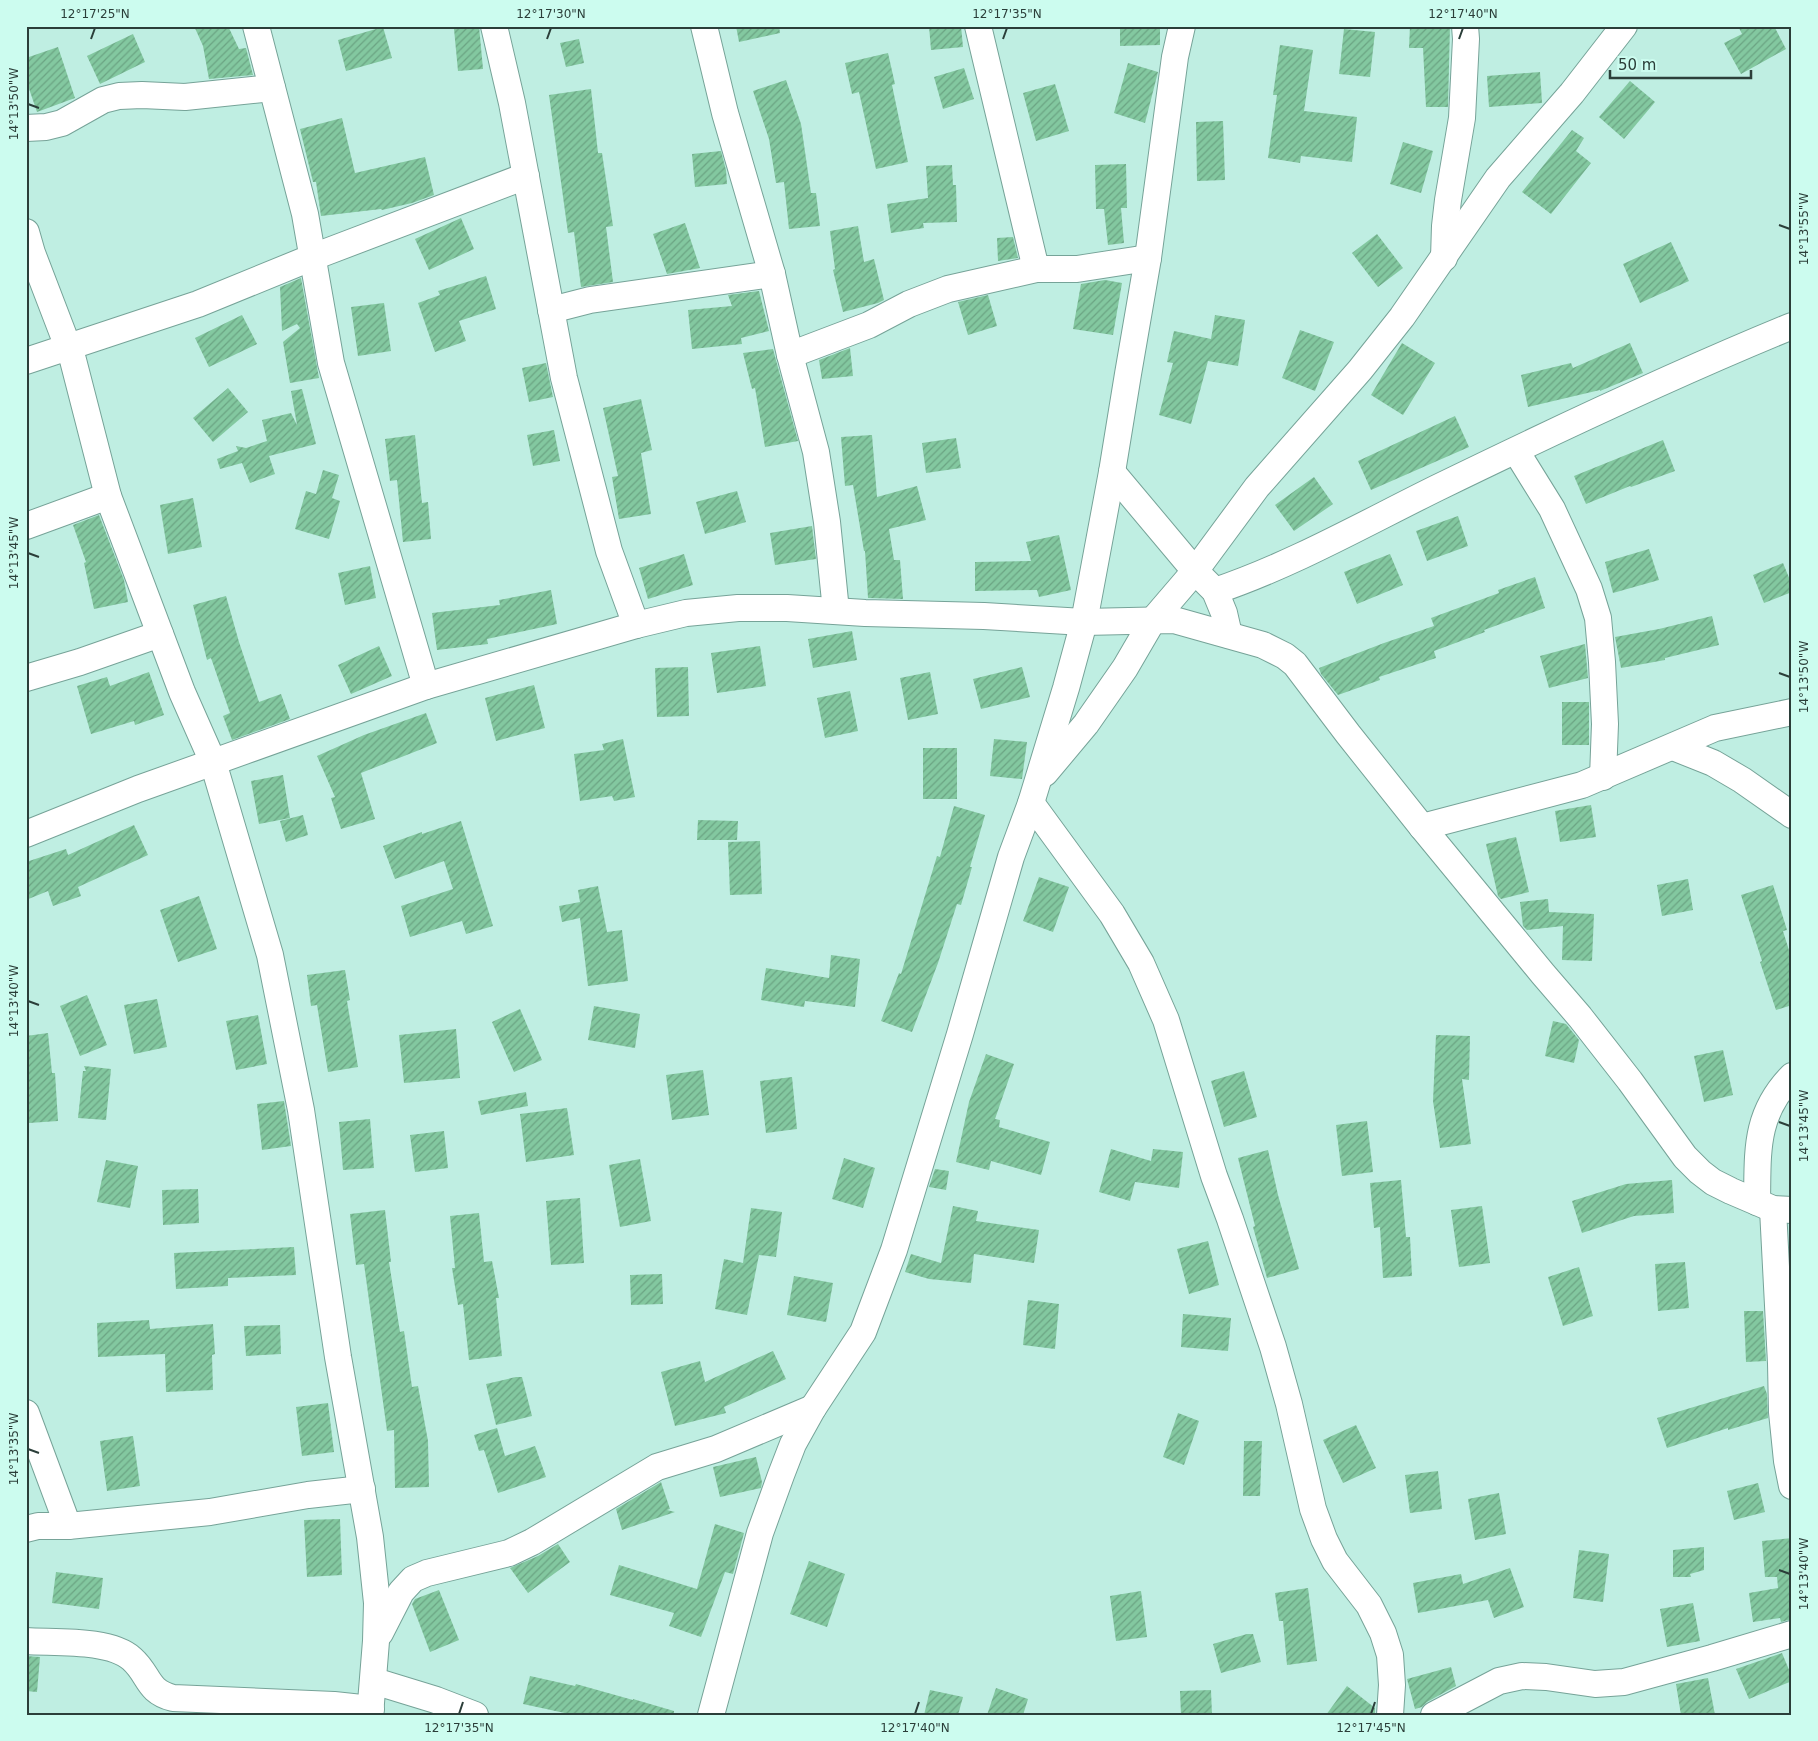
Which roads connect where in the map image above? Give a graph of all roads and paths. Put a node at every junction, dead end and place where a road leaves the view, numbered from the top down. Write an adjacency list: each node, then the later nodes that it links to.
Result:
1 (256, 26): 8 (street)
2 (494, 26): 10 (street)
3 (704, 26): 16 (street)
4 (978, 26): 15 (street)
5 (1182, 26): 13 (street)
6 (1465, 26): 14 (street)
7 (1624, 26): 14 (street)
8 (272, 88): 9 (street); 12 (street)
9 (26, 128)
10 (526, 176): 12 (street); 17 (street)
11 (26, 232): 19 (street)
12 (313, 257): 19 (street); 35 (street)
13 (1148, 258): 15 (street); 23 (street)
14 (1444, 258): 26 (street)
15 (1036, 269): 20 (street)
16 (772, 274): 17 (street); 20 (street)
17 (551, 310): 31 (street)
18 (1792, 326): 22 (street)
19 (68, 346): 21 (street); 24 (street)
20 (790, 355): 28 (street)
21 (26, 361)
22 (1516, 451): 27 (street); 39 (street)
23 (1112, 472): 26 (street); 30 (street)
24 (108, 496): 25 (street); 32 (street)
25 (26, 526)
26 (1195, 571): 27 (street); 29 (street)
27 (1214, 591): 33 (street)
28 (836, 611): 30 (street); 31 (street)
29 (1153, 620): 30 (street); 33 (street); 40 (street)
30 (1084, 622): 40 (street)
31 (636, 625): 35 (street)
32 (160, 634): 34 (street); 38 (street)
33 (1229, 635): 42 (street)
34 (26, 678)
35 (426, 686): 38 (street)
36 (1792, 712): 37 (street)
37 (1673, 746): 39 (street); 41 (street)
38 (213, 762): 43 (street); 49 (street)
39 (1603, 777): 42 (street)
40 (1035, 792): 46 (street); 59 (street)
41 (1792, 815)
42 (1422, 827): 45 (street)
43 (26, 834)
44 (1792, 1076): 45 (street)
45 (1774, 1207): 48 (street)
46 (813, 1408): 54 (street); 58 (street)
47 (26, 1413): 50 (street)
48 (1792, 1486)
49 (362, 1489): 50 (street); 54 (street)
50 (68, 1526): 51 (street)
51 (26, 1529)
52 (1792, 1634): 60 (street)
53 (26, 1641): 56 (street)
54 (376, 1642): 55 (street)
55 (374, 1681): 56 (street); 57 (street)
56 (370, 1712)
57 (475, 1715)
58 (712, 1715)
59 (1390, 1715)
60 (1434, 1715)

